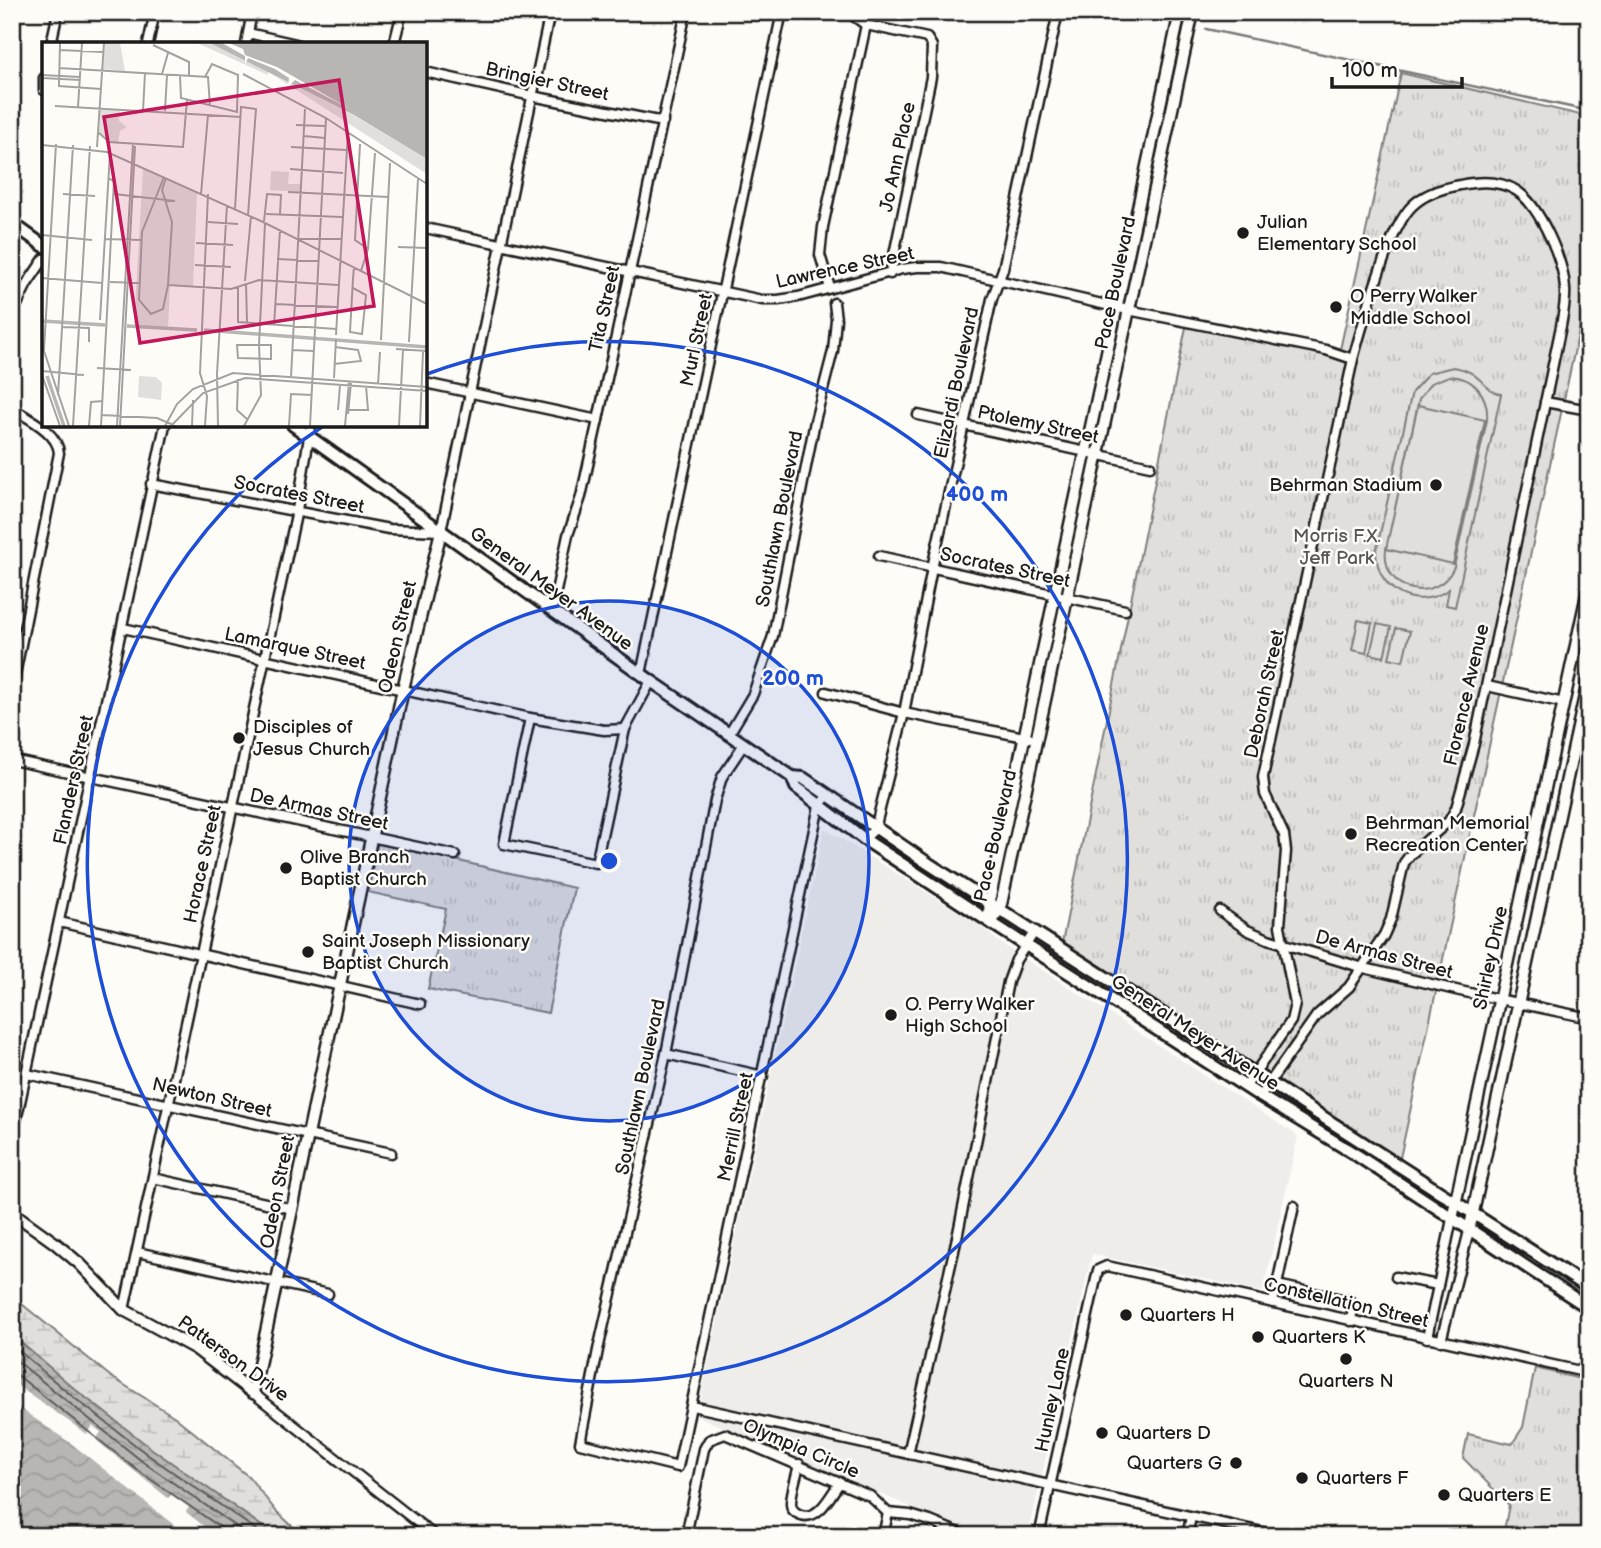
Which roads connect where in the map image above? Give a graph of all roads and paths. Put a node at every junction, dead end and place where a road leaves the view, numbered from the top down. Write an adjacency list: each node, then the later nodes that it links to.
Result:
1 (58, 12): 14 (street)
2 (155, 12): 15 (street)
3 (252, 12): 13 (street)
4 (402, 12): 18 (street)
5 (550, 12): 20 (street, Odeon Street)
6 (686, 12): 21 (street, Tita Street)
7 (782, 12): 33 (street, Murl Street)
8 (848, 12): 12 (street)
9 (1058, 12): 31 (street, Elizardi Boulevard)
10 (1180, 12): 22 (street, Pace Boulevard)
11 (1193, 12): 23 (street, Pace Boulevard)
12 (866, 25): 30 (street, Jo Ann Place); 32 (street)
13 (248, 33): 16 (street); 17 (street)
14 (51, 42)
15 (148, 42)
16 (246, 42)
17 (287, 42)
18 (394, 42)
19 (427, 72): 20 (street, Bringier Street)
20 (532, 96): 21 (street, Bringier Street); 26 (street, Odeon Street)
21 (663, 122): 29 (street, Tita Street)
22 (1145, 173): 23 (street); 35 (street, Pace Boulevard)
23 (1157, 175): 36 (street, Pace Boulevard)
24 (12, 223): 27 (main road)
25 (427, 228): 26 (street, Lawrence Street)
26 (502, 244): 29 (street, Lawrence Street); 40 (street, Odeon Street)
27 (42, 245)
28 (42, 262): 37 (street)
29 (629, 271): 33 (street, Lawrence Street); 45 (street, Tita Street)
30 (890, 274): 31 (street, Lawrence Street); 32 (street, Lawrence Street)
31 (998, 279): 35 (street, Lawrence Street); 46 (street, Elizardi Boulevard)
32 (830, 288): 33 (street, Lawrence Street)
33 (723, 292): 65 (street, Murl Street)
34 (834, 303): 75 (street, Southlawn Boulevard)
35 (1116, 307): 36 (street, Lawrence Street); 49 (street, Pace Boulevard)
36 (1128, 310): 38 (street, Lawrence Street); 50 (street, Pace Boulevard)
37 (12, 315)
38 (1353, 359): 41 (street); 96 (street, Deborah Street)
39 (427, 383): 40 (street)
40 (470, 392): 45 (street); 54 (street, Odeon Street)
41 (1545, 402): 43 (street); 66 (street, Florence Avenue)
42 (12, 408): 68 (street)
43 (1589, 410)
44 (918, 415): 46 (street, Ptolemy Street)
45 (598, 420): 60 (street, Tita Street)
46 (964, 425): 49 (street, Ptolemy Street); 56 (street, Elizardi Boulevard)
47 (165, 427): 52 (street, Flanders Street)
48 (310, 431): 53 (street, Horace Street); 54 (main road, General Meyer Avenue)
49 (1085, 450): 50 (street, Ptolemy Street); 58 (street, Pace Boulevard)
50 (1097, 453): 51 (street, Ptolemy Street); 59 (street, Pace Boulevard)
51 (1150, 466)
52 (151, 484): 53 (street, Socrates Street); 62 (street, Flanders Street)
53 (297, 510): 54 (street, Socrates Street); 63 (street, Horace Street)
54 (440, 531): 60 (main road, General Meyer Avenue); 67 (street, Odeon Street)
55 (879, 556): 56 (street, Socrates Street)
56 (932, 568): 58 (street, Socrates Street); 72 (street, Elizardi Boulevard)
57 (1589, 585): 70 (street, Shirley Drive)
58 (1054, 595): 59 (street, Socrates Street); 76 (street, Pace Boulevard)
59 (1066, 597): 61 (street, Socrates Street); 77 (street, Pace Boulevard)
60 (552, 610): 65 (main road, General Meyer Avenue)
61 (1125, 610)
62 (124, 628): 63 (street, Lamarque Street); 80 (street, Flanders Street)
63 (264, 658): 67 (street, Lamarque Street); 84 (street, Horace Street)
64 (1589, 677): 71 (street, Shirley Drive)
65 (646, 678): 74 (street, Murl Street); 75 (main road, General Meyer Avenue)
66 (1487, 686): 70 (street); 98 (street, Florence Avenue)
67 (403, 689): 73 (street, Lamarque Street); 86 (street, Odeon Street)
68 (12, 690)
69 (826, 692): 72 (street)
70 (1564, 703): 71 (street); 100 (street, Shirley Drive)
71 (1586, 708): 101 (street, Shirley Drive)
72 (904, 713): 76 (street); 85 (street, Elizardi Boulevard)
73 (530, 718): 74 (street, Lamarque Street); 74 (street, Murl Street)
74 (625, 729)
75 (729, 734): 78 (main road, General Meyer Avenue)
76 (1024, 737): 77 (street); 89 (street, Pace Boulevard)
77 (1036, 739): 90 (street, Pace Boulevard)
78 (744, 744): 81 (main road, General Meyer Avenue); 104 (street, Southlawn Boulevard)
79 (12, 760): 80 (street, De Armas Street)
80 (91, 777): 84 (street, De Armas Street); 92 (street, Flanders Street)
81 (792, 777): 82 (main road, General Meyer Avenue); 83 (main road, General Meyer Avenue)
82 (828, 795): 83 (street, Merrill Street); 85 (main road, General Meyer Avenue)
83 (819, 806): 87 (main road, General Meyer Avenue); 107 (street, Merrill Street)
84 (232, 807): 86 (street, De Armas Street); 97 (street, Horace Street)
85 (875, 829): 87 (street); 89 (main road, General Meyer Avenue)
86 (373, 837): 88 (street, De Armas Street); 99 (street, Odeon Street)
87 (864, 839): 93 (main road, General Meyer Avenue)
88 (455, 855)
89 (989, 902): 90 (main road, General Meyer Avenue); 93 (street, Pace Boulevard)
90 (1000, 909): 93 (street, Pace Boulevard); 94 (main road, General Meyer Avenue)
91 (1220, 911): 96 (street, De Armas Street)
92 (60, 922): 97 (street); 105 (street, Flanders Street)
93 (990, 922): 95 (main road, General Meyer Avenue)
94 (1035, 931): 95 (street); 106 (main road, General Meyer Avenue)
95 (1025, 944): 109 (main road, General Meyer Avenue); 140 (street)
96 (1284, 944): 98 (street, De Armas Street); 106 (street, Deborah Street)
97 (200, 954): 99 (street); 111 (street, Horace Street)
98 (1360, 967): 100 (street, De Armas Street); 108 (street, Florence Avenue)
99 (341, 986): 102 (street); 112 (street, Odeon Street)
100 (1501, 999): 101 (street, De Armas Street); 116 (street, Shirley Drive)
101 (1518, 1003): 103 (street, De Armas Street); 120 (street, Shirley Drive)
102 (420, 1004)
103 (1589, 1018)
104 (666, 1054): 107 (street); 142 (street, Southlawn Boulevard)
105 (27, 1074): 111 (street, Newton Street); 113 (street, Flanders Street)
106 (1256, 1074): 108 (main road, General Meyer Avenue); 109 (street, Deborah Street)
107 (762, 1076): 139 (street, Merrill Street)
108 (1270, 1083): 110 (street, Florence Avenue); 116 (main road, General Meyer Avenue)
109 (1246, 1086): 110 (main road, General Meyer Avenue)
110 (1259, 1096): 121 (main road, General Meyer Avenue)
111 (168, 1103): 112 (street, Newton Street); 115 (street, Horace Street)
112 (307, 1135): 114 (street, Newton Street); 118 (street, Odeon Street)
113 (12, 1140)
114 (391, 1153)
115 (153, 1178): 118 (street); 123 (street, Horace Street)
116 (1454, 1202): 120 (main road, General Meyer Avenue); 121 (street, Shirley Drive)
117 (1294, 1206): 127 (street)
118 (293, 1209): 126 (street, Odeon Street)
119 (12, 1212): 133 (street, Patterson Drive)
120 (1473, 1214): 122 (street, Shirley Drive); 129 (main road, General Meyer Avenue)
121 (1452, 1219): 122 (main road, General Meyer Avenue); 128 (street, Shirley Drive)
122 (1469, 1231): 132 (main road, General Meyer Avenue); 136 (street, Shirley Drive)
123 (137, 1252): 126 (street); 133 (street, Horace Street)
124 (1098, 1270): 131 (street, Constellation Street); 144 (street, Hunley Lane)
125 (1396, 1277): 128 (street)
126 (277, 1283): 130 (street); 138 (street, Odeon Street)
127 (1277, 1285): 131 (street); 134 (street)
128 (1438, 1285): 135 (street, Shirley Drive)
129 (1589, 1288)
130 (328, 1294)
131 (1273, 1303): 134 (street, Constellation Street)
132 (1589, 1308)
133 (124, 1310): 138 (street, Patterson Drive)
134 (1351, 1321): 135 (street, Constellation Street)
135 (1427, 1338): 136 (street, Constellation Street)
136 (1441, 1341): 137 (street, Constellation Street)
137 (1589, 1373)
138 (253, 1393): 147 (street, Patterson Drive)
139 (692, 1406): 140 (street); 142 (street, Merrill Street)
140 (908, 1454): 144 (street)
141 (799, 1464): 143 (street, Olympia Circle); 143 (street); 148 (street, Olympia Circle)
142 (678, 1467)
143 (840, 1482): 145 (street, Olympia Circle)
144 (1051, 1485): 146 (street); 151 (street, Hunley Lane)
145 (888, 1513): 149 (street); 150 (street)
146 (1191, 1517): 152 (street); 153 (street)
147 (435, 1536)
148 (686, 1536)
149 (883, 1536)
150 (966, 1536)
151 (1038, 1536)
152 (1186, 1536)
153 (1280, 1536)

